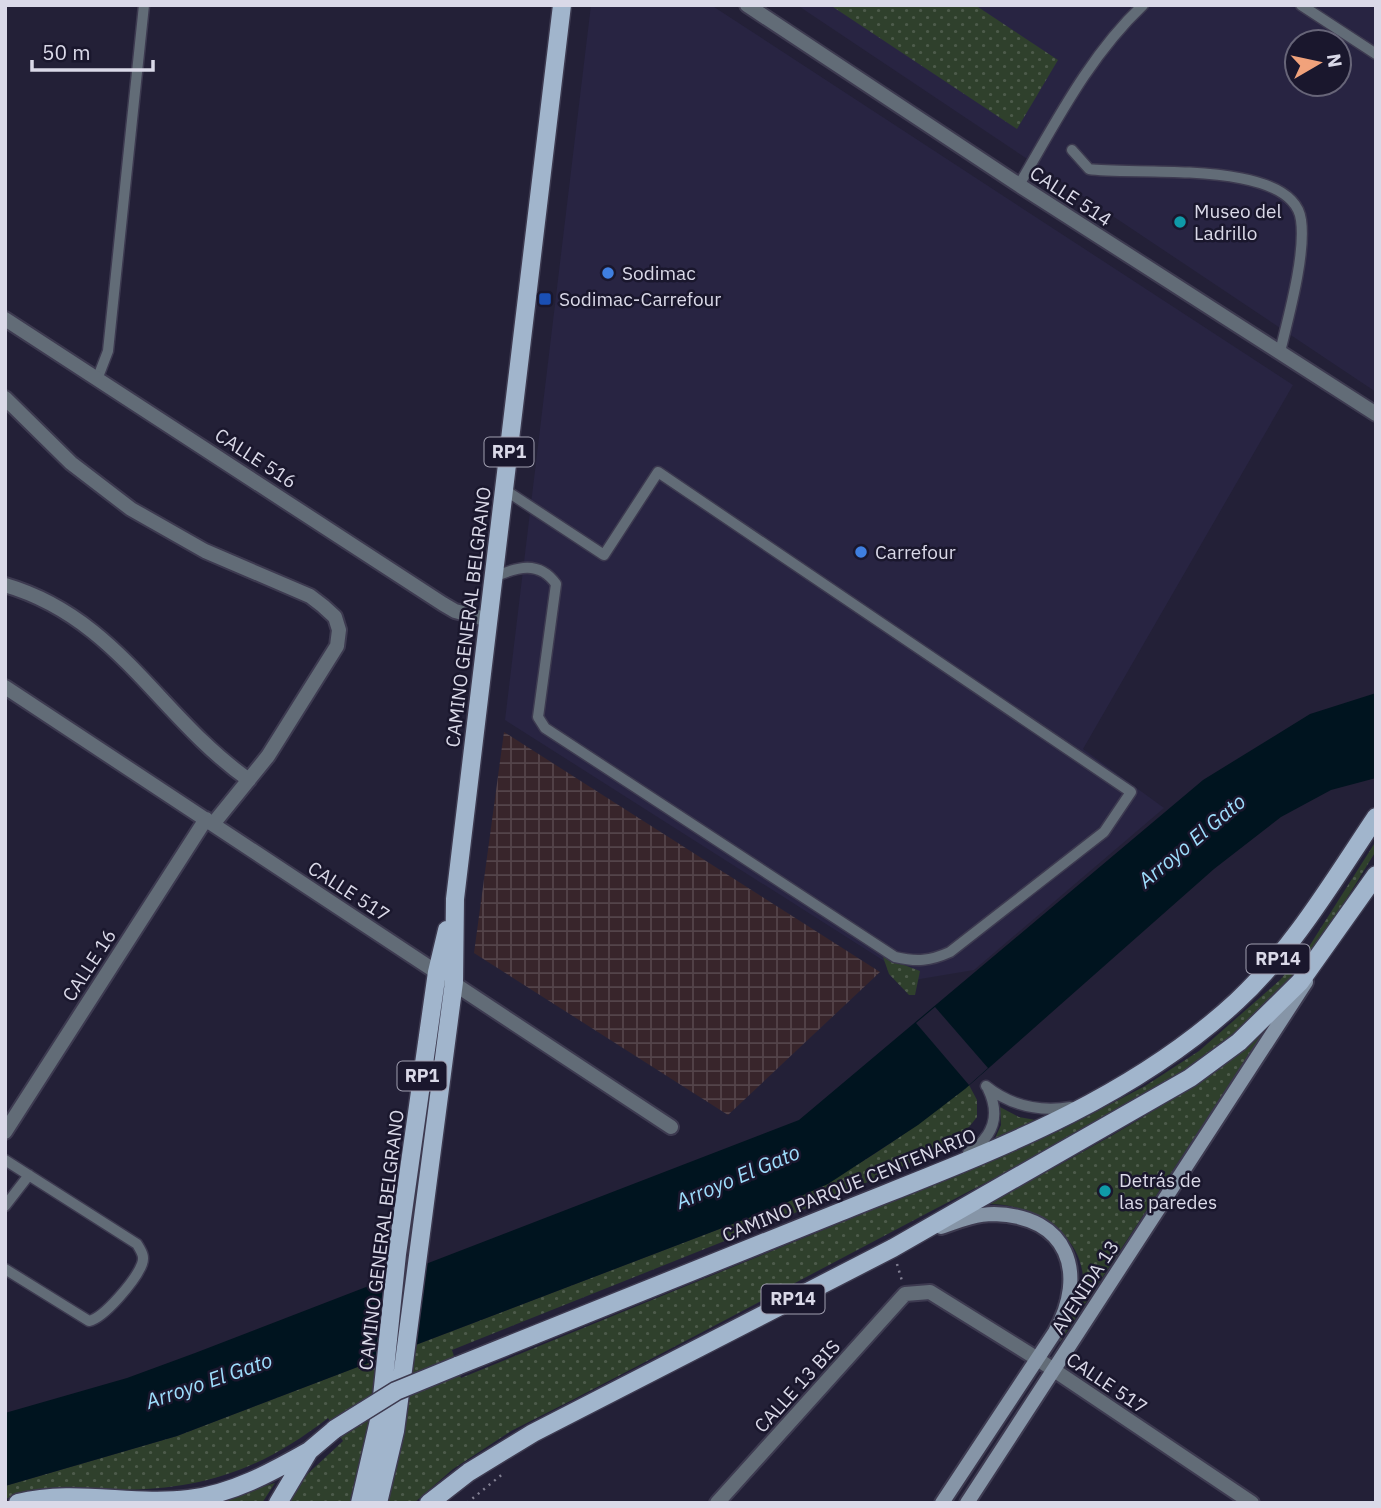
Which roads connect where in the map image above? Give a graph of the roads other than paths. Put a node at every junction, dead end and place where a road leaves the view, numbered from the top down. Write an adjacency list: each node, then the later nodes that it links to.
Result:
1 (144, 5): 11 (lane)
2 (562, 5): 14 (main road, CAMINO GENERAL BELGRANO / RP1)
3 (747, 5): 8 (street, CALLE 514)
4 (1143, 5): 8 (lane)
5 (1301, 5): 6 (lane)
6 (1376, 54)
7 (1072, 150): 10 (lane)
8 (1019, 185): 10 (street, CALLE 514)
9 (5, 319): 11 (street, CALLE 516)
10 (1280, 352): 13 (street, CALLE 514)
11 (98, 377): 17 (street, CALLE 516)
12 (5, 398): 19 (street, CALLE 16)
13 (1376, 414)
14 (505, 490): 15 (main road, CAMINO GENERAL BELGRANO / RP1); 15 (lane)
15 (494, 577): 17 (main road, CAMINO GENERAL BELGRANO / RP1)
16 (5, 585): 19 (street)
17 (489, 620): 23 (main road, CAMINO GENERAL BELGRANO / RP1)
18 (5, 687): 21 (street, CALLE 517)
19 (249, 780): 21 (street, CALLE 16)
20 (1376, 817): 27 (main road, CAMINO PARQUE CENTENARIO / RP14)
21 (209, 822): 25 (street, CALLE 517); 29 (street, CALLE 16)
22 (1376, 875): 24 (main road, RP14)
23 (455, 899): 25 (main road, CAMINO GENERAL BELGRANO / RP1); 26 (main road, CAMINO GENERAL BELGRANO / RP1)
24 (1350, 916): 34 (main road, RP14); 38 (main road, AVENIDA 13)
25 (437, 972): 26 (street, CALLE 517); 42 (main road, CAMINO GENERAL BELGRANO / RP1)
26 (454, 982): 28 (street, CALLE 517); 43 (main road, CAMINO GENERAL BELGRANO / RP1)
27 (1114, 1091): 31 (main road, CAMINO PARQUE CENTENARIO / RP14); 31 (lane)
28 (671, 1127)
29 (5, 1132)
30 (5, 1160): 32 (lane)
31 (942, 1171): 39 (main road, CAMINO PARQUE CENTENARIO / RP14, bridge)
32 (29, 1175): 33 (lane); 35 (lane)
33 (5, 1206)
34 (916, 1235): 37 (main road, AVENIDA 13); 44 (main road, RP14)
35 (5, 1269)
36 (905, 1294): 37 (street, CALLE 517); 45 (street, CALLE 13 BIS)
37 (1036, 1358): 38 (street, CALLE 517); 46 (main road, AVENIDA 13)
38 (1054, 1371): 47 (main road, AVENIDA 13); 48 (street, CALLE 517)
39 (309, 1451): 40 (main road); 41 (main road, CAMINO PARQUE CENTENARIO / RP14)
40 (18, 1503)
41 (278, 1503)
42 (360, 1503)
43 (378, 1503)
44 (429, 1503)
45 (717, 1503)
46 (942, 1503)
47 (967, 1503)
48 (1252, 1503)

